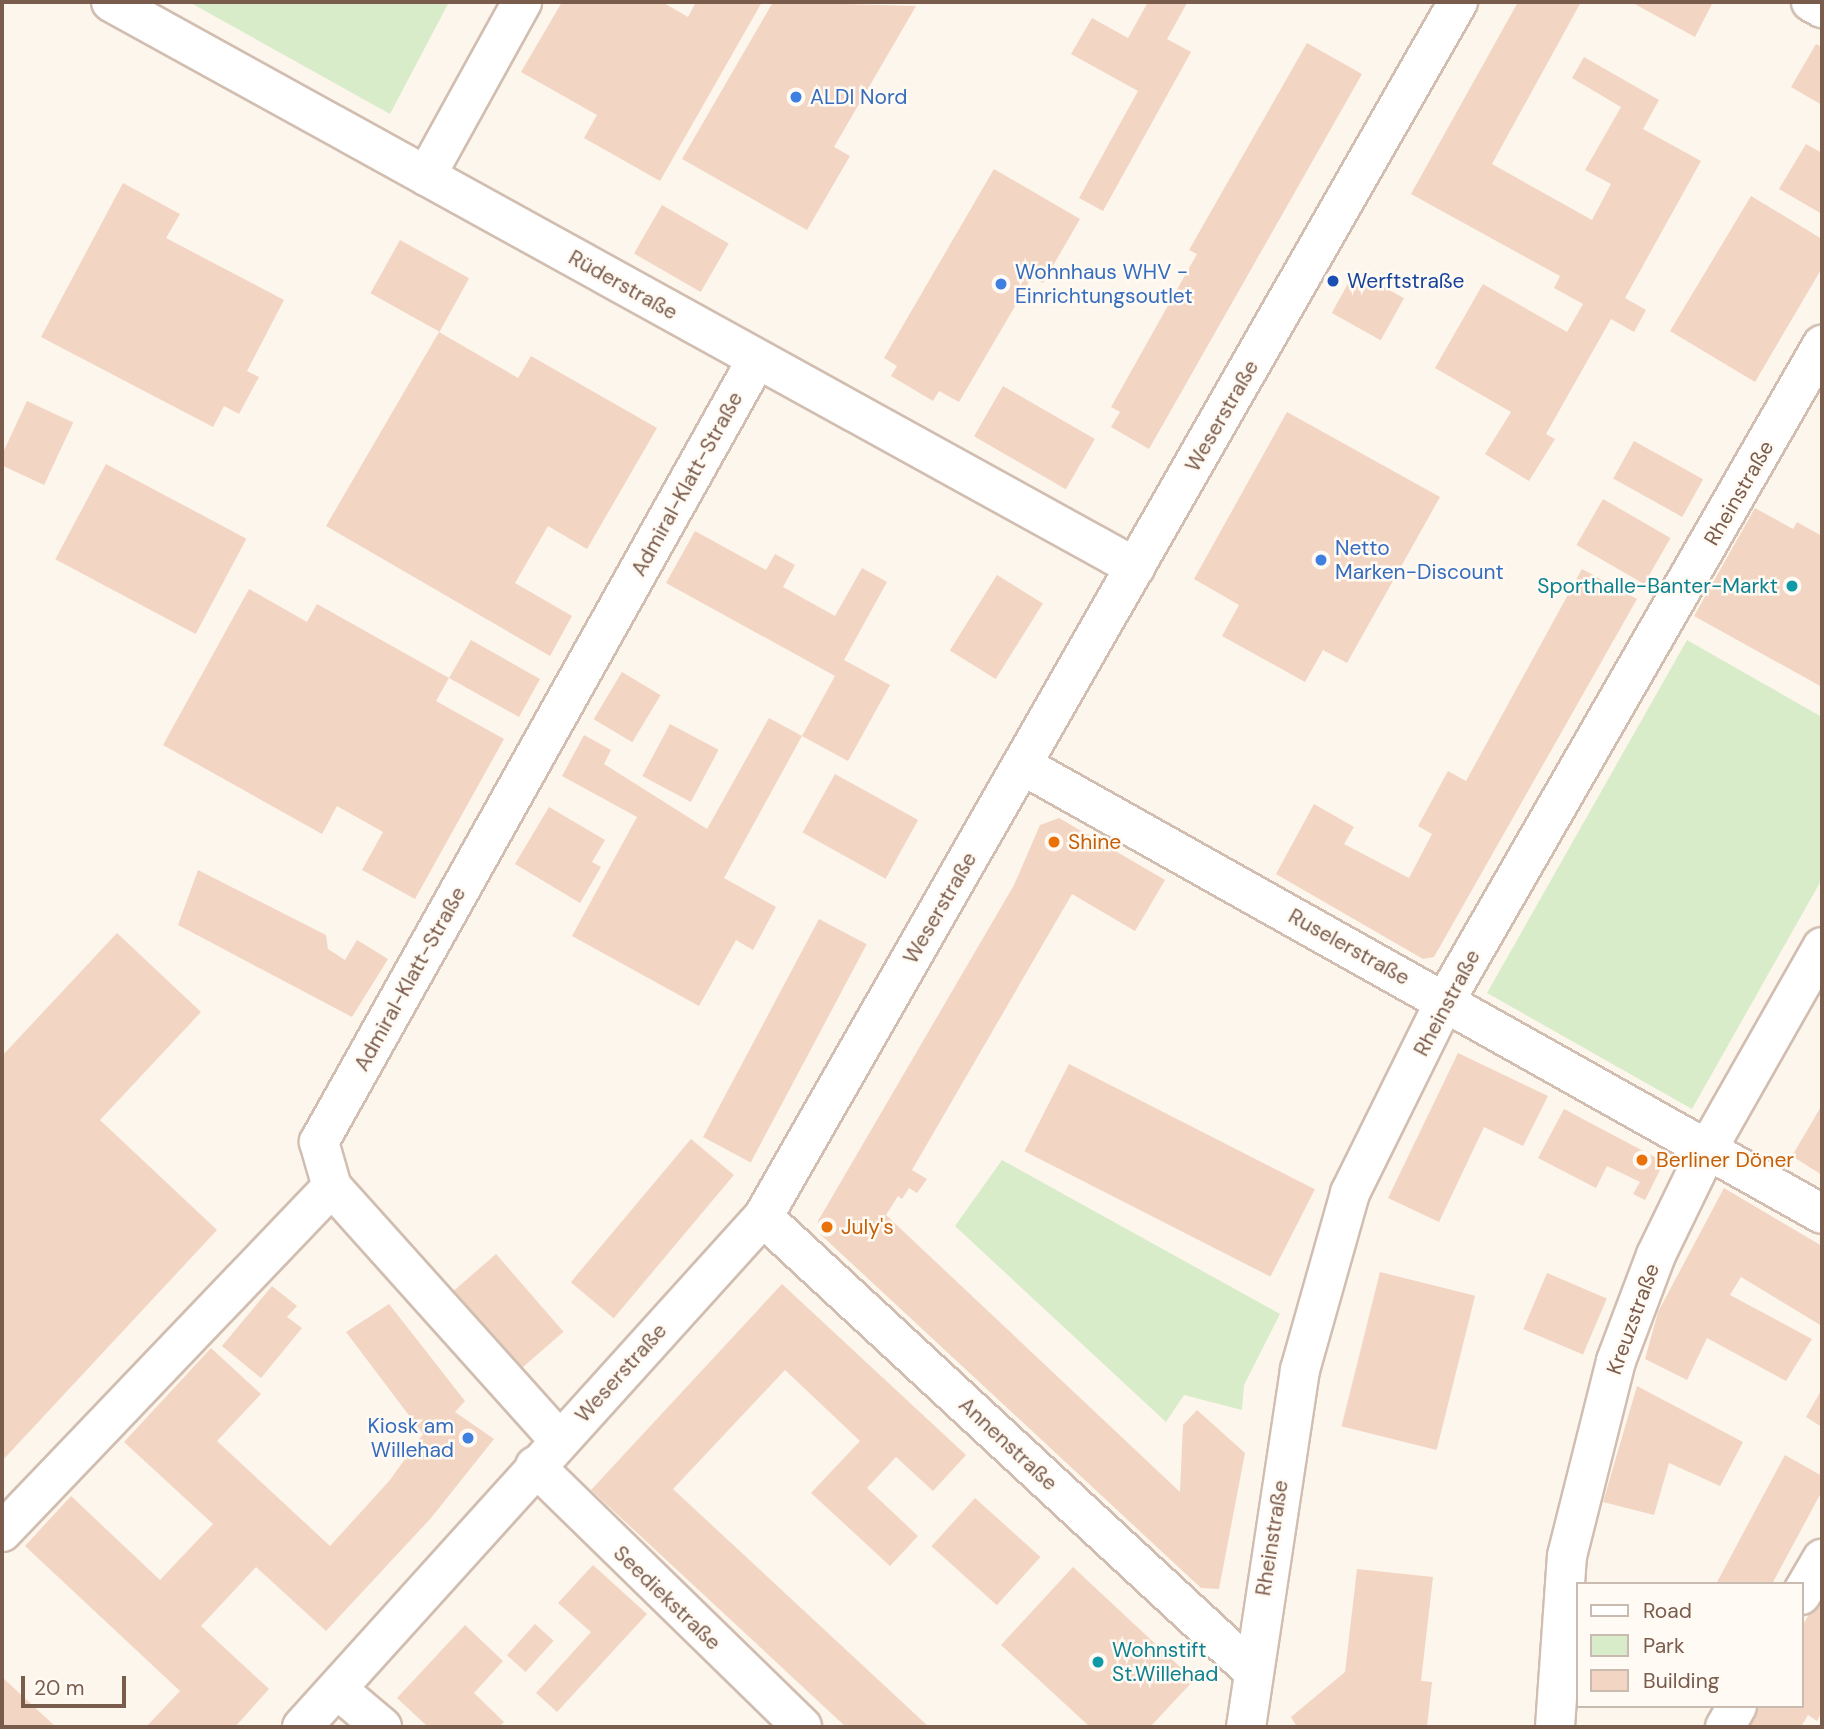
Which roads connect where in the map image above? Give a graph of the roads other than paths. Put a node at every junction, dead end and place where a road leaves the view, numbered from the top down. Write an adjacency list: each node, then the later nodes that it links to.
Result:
1 (111, 2): 6 (street, Rüderstraße)
2 (522, 2): 6 (street)
3 (1458, 2): 9 (street, Weserstraße)
4 (1811, 2): 5 (street)
5 (1822, 8)
6 (426, 176): 8 (street, Rüderstraße)
7 (1822, 345): 12 (street, Rheinstraße)
8 (757, 359): 9 (street, Rüderstraße); 14 (street, Admiral-Klatt-Straße)
9 (1135, 568): 10 (street, Weserstraße)
10 (1022, 765): 12 (street, Ruselerstraße); 16 (street, Weserstraße)
11 (1822, 947): 13 (street, Kreuzstraße)
12 (1445, 1001): 13 (street, Ruselerstraße); 21 (street, Rheinstraße)
13 (1708, 1147): 15 (street, Ruselerstraße); 28 (street, Kreuzstraße)
14 (332, 1187): 17 (street, Seediekstraße); 18 (street)
15 (1822, 1214)
16 (764, 1217): 17 (street, Weserstraße); 21 (street, Annenstraße)
17 (547, 1453): 22 (street, Weserstraße); 26 (street, Seediekstraße)
18 (2, 1532)
19 (1822, 1559): 20 (street)
20 (1803, 1592)
21 (1253, 1671): 27 (street, Rheinstraße)
22 (337, 1689): 24 (street, Weserstraße); 25 (street)
23 (1736, 1708): 29 (street)
24 (302, 1727)
25 (382, 1727)
26 (802, 1727)
27 (1246, 1727)
28 (1555, 1727)
29 (1725, 1727)

